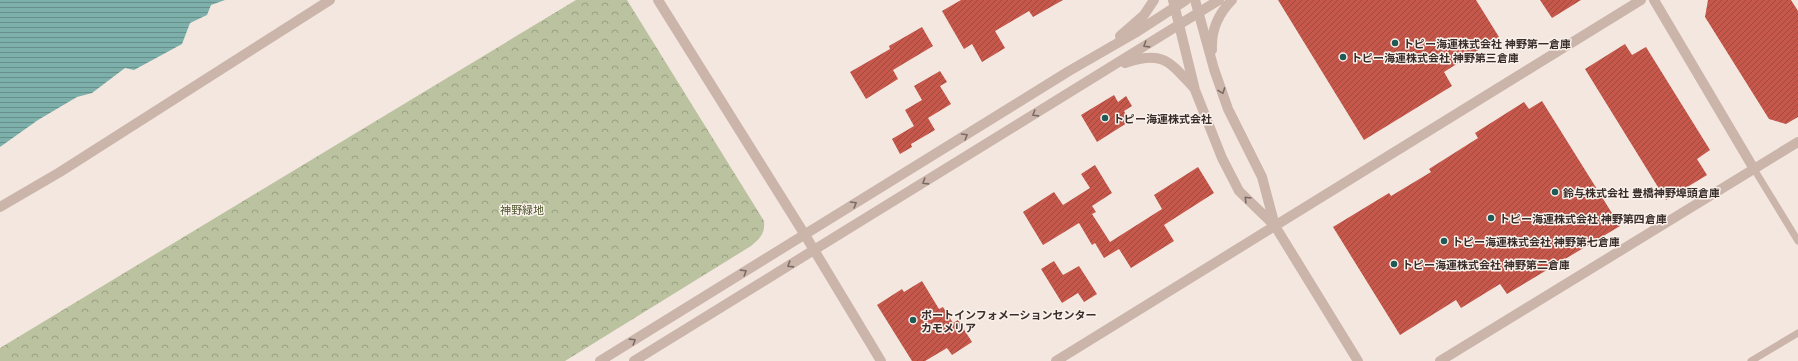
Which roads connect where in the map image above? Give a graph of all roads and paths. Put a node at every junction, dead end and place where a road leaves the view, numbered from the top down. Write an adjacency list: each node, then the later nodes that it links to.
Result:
1 (330, 0): 19 (street)
2 (658, 0): 21 (street)
3 (1154, 0): 13 (street)
4 (1186, 0): 10 (street)
5 (1195, 0): 11 (street)
6 (1219, 0): 11 (street)
7 (1232, 0): 15 (street)
8 (1641, 0): 20 (street)
9 (1654, 0): 18 (street)
10 (1174, 4): 12 (street); 13 (street)
11 (1198, 13): 12 (street); 15 (street)
12 (1179, 25): 14 (street, one-way to 14); 16 (street)
13 (1102, 52): 21 (street, one-way to 13)
14 (1109, 68): 16 (street); 23 (street, one-way to 23)
15 (1214, 69): 20 (street, one-way to 20)
16 (1195, 90): 20 (street, one-way to 16)
17 (1798, 142): 18 (street)
18 (1754, 169): 22 (lane); 30 (street)
19 (0, 207)
20 (1275, 226): 28 (street); 29 (street)
21 (805, 235): 23 (street); 25 (street, one-way to 21)
22 (1798, 241)
23 (814, 250): 26 (street, one-way to 26); 27 (street)
24 (1798, 333): 31 (lane)
25 (600, 361)
26 (634, 361)
27 (881, 361)
28 (1056, 361)
29 (1358, 361)
30 (1440, 361)
31 (1751, 361)

